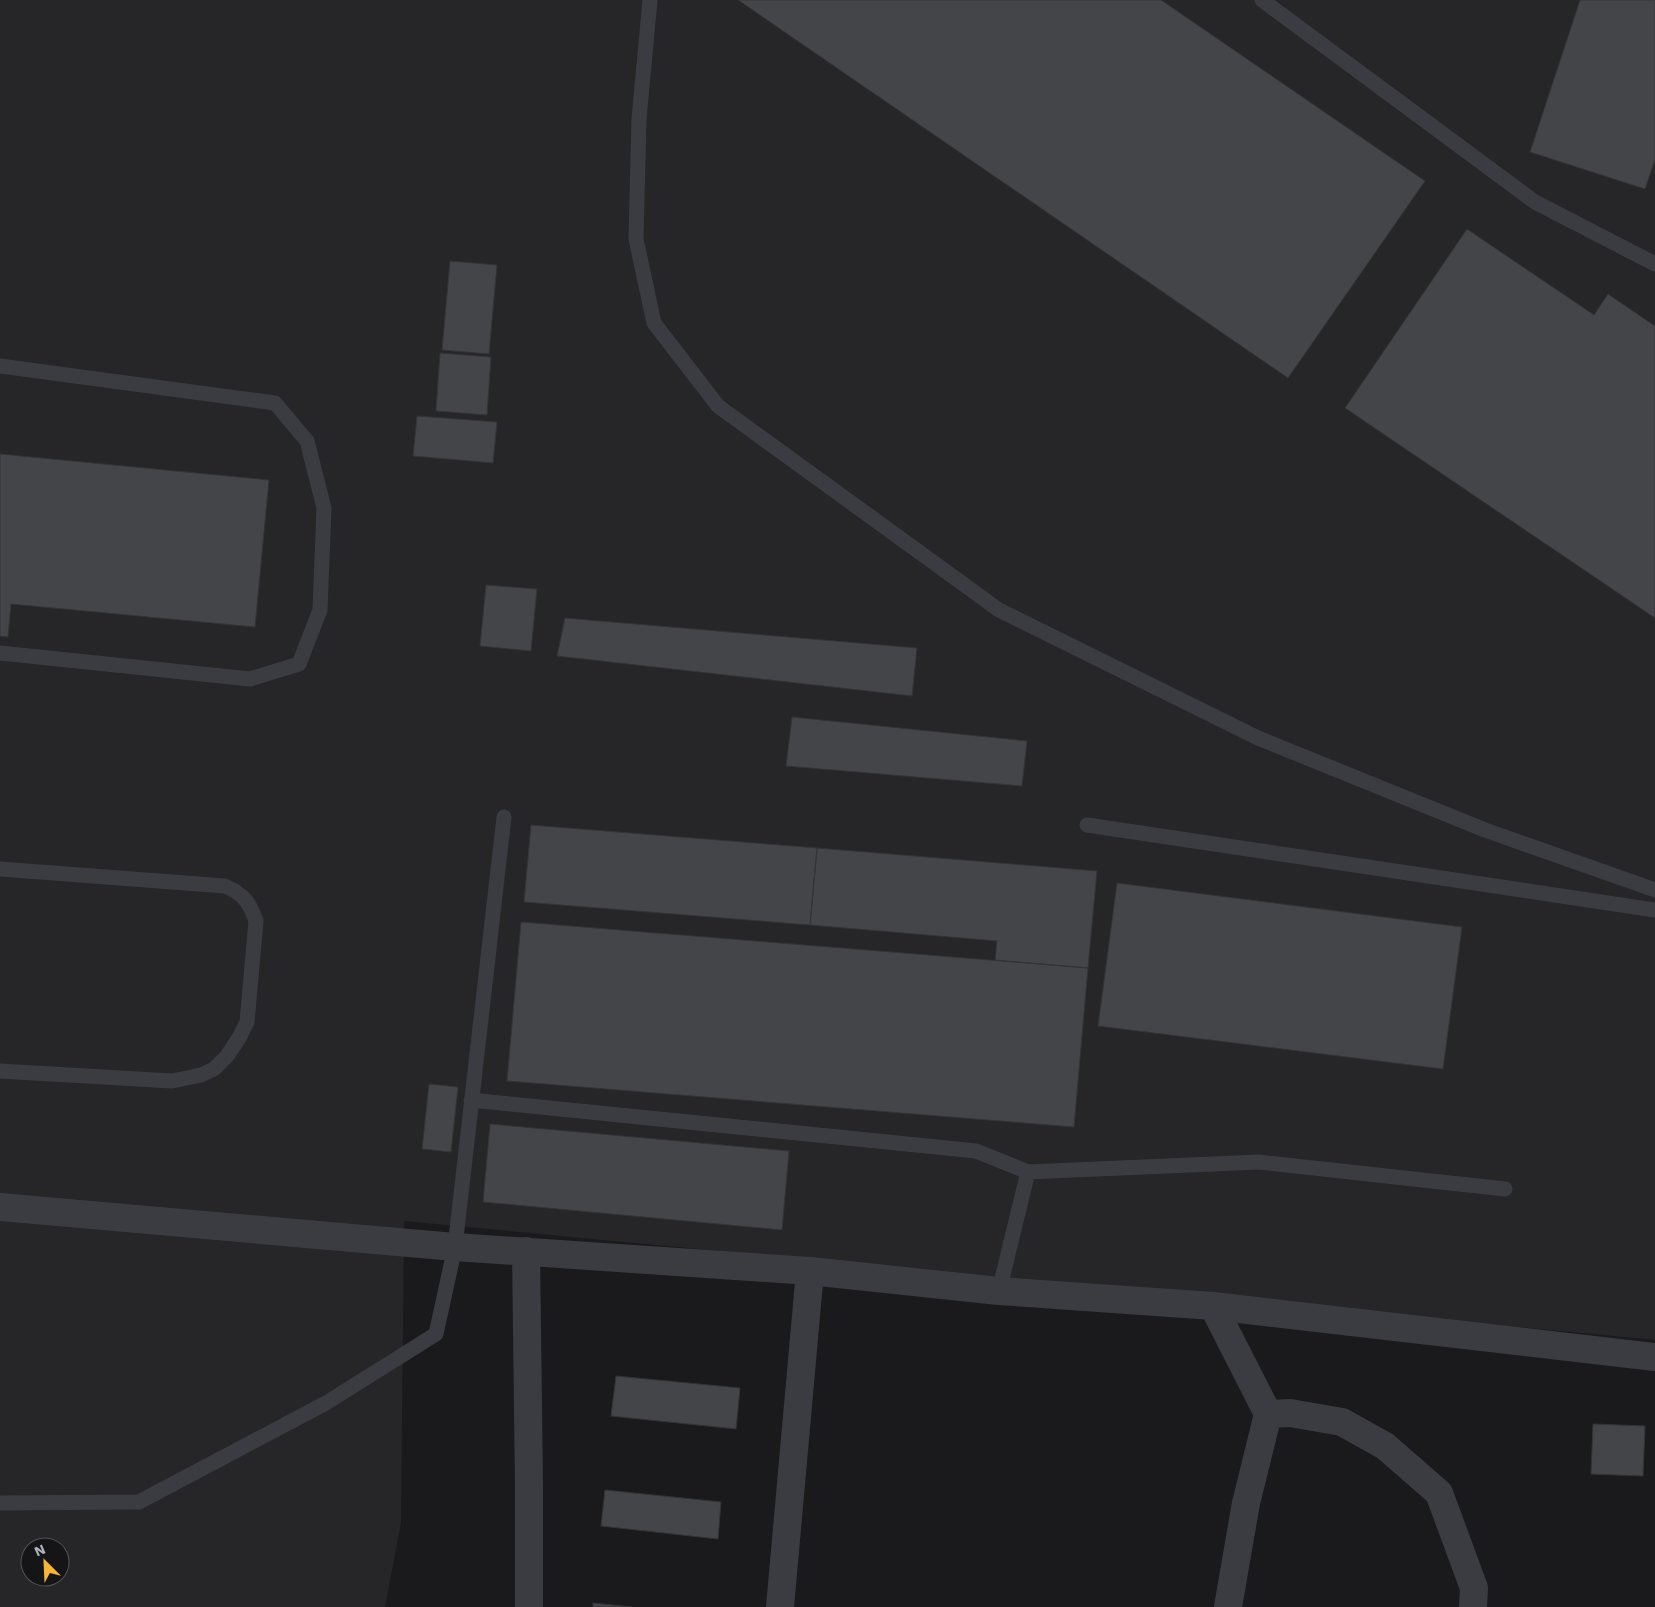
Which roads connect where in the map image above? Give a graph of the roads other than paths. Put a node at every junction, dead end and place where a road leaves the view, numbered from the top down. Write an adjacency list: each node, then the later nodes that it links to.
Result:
1 (650, 0): 9 (lane)
2 (1262, 0): 3 (lane)
3 (1655, 264)
4 (0, 366): 5 (lane)
5 (0, 653)
6 (504, 817): 12 (lane)
7 (1088, 825): 10 (lane)
8 (0, 870): 11 (lane)
9 (1655, 890)
10 (1655, 910)
11 (0, 1072)
12 (471, 1100): 13 (lane); 16 (lane)
13 (1028, 1172): 14 (lane); 19 (lane)
14 (1505, 1189)
15 (0, 1207): 16 (street)
16 (455, 1247): 17 (street); 23 (lane)
17 (526, 1251): 18 (street); 24 (street)
18 (810, 1271): 19 (street); 25 (street)
19 (999, 1291): 20 (street)
20 (1213, 1306): 21 (street); 22 (street)
21 (1655, 1357)
22 (1268, 1414): 26 (street); 27 (street)
23 (0, 1503)
24 (529, 1607)
25 (780, 1607)
26 (1228, 1607)
27 (1473, 1607)

